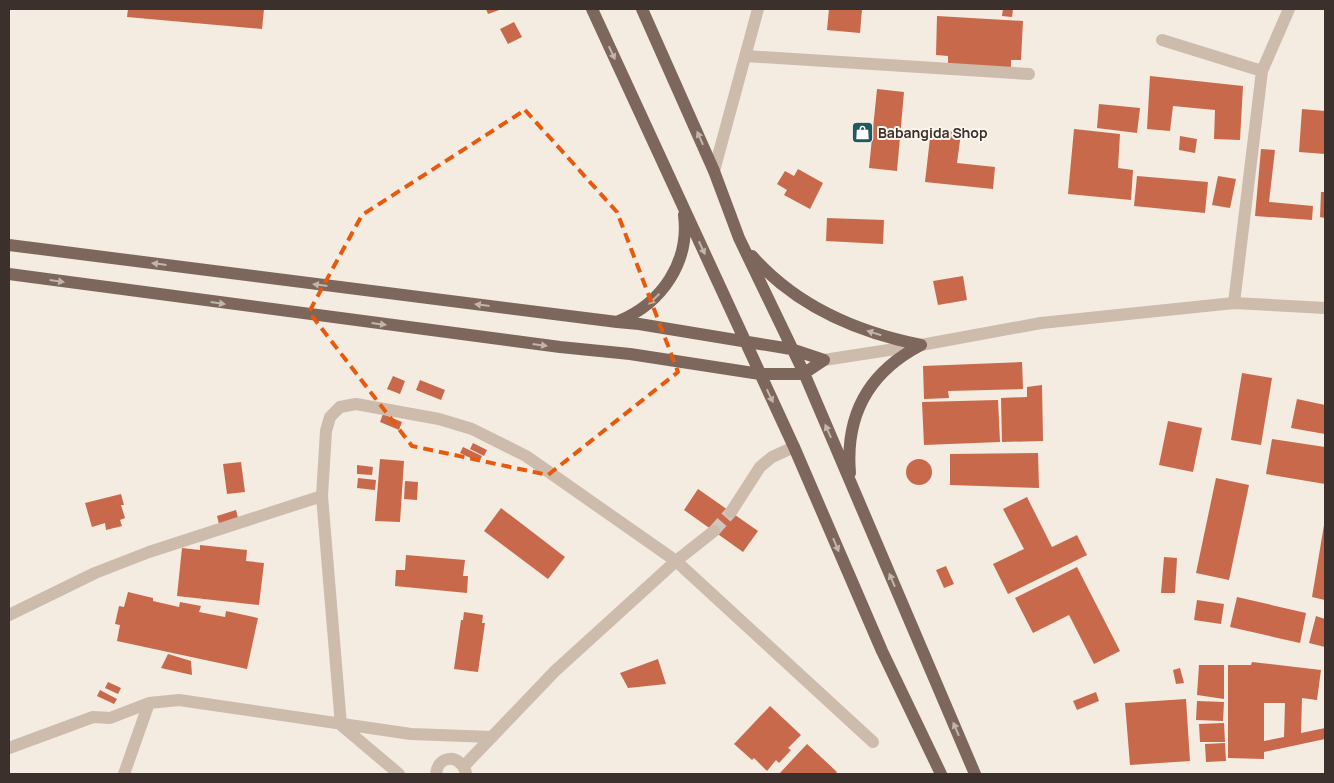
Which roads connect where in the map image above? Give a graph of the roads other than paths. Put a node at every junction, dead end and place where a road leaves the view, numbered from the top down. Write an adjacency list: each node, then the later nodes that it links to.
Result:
1 (592, 9): 10 (main road, one-way to 10)
2 (642, 9): 9 (main road, one-way to 2)
3 (758, 9): 6 (street)
4 (1289, 9): 7 (street)
5 (1162, 40): 7 (street)
6 (746, 56): 8 (street); 9 (street)
7 (1262, 71): 14 (street)
8 (1028, 74)
9 (714, 172): 11 (main road)
10 (683, 207): 16 (main road, one-way to 16); 17 (main road, one-way to 17)
11 (740, 238): 18 (main road, one-way to 11); 19 (main road)
12 (9, 245): 16 (main road, one-way to 12)
13 (9, 274): 21 (main road, one-way to 21)
14 (1234, 303): 15 (street); 18 (street)
15 (1325, 308)
16 (617, 322): 17 (main road)
17 (745, 342): 19 (main road); 21 (main road)
18 (921, 345): 20 (street); 24 (main road)
19 (791, 349): 20 (main road); 22 (main road)
20 (824, 360): 22 (main road)
21 (760, 374): 22 (main road); 23 (main road, one-way to 23)
22 (803, 374): 24 (main road, one-way to 22)
23 (794, 447): 26 (street); 39 (main road, one-way to 39)
24 (854, 492): 40 (main road, one-way to 24)
25 (322, 496): 28 (street); 29 (street); 31 (street)
26 (731, 512)
27 (714, 531): 28 (street)
28 (676, 561): 32 (street); 33 (street)
29 (9, 615)
30 (149, 703): 31 (street); 34 (street); 36 (street)
31 (341, 725): 32 (street); 37 (street)
32 (492, 737): 35 (street)
33 (873, 742)
34 (9, 748)
35 (465, 770): 38 (street)
36 (124, 774)
37 (398, 774)
38 (436, 774)
39 (941, 774)
40 (975, 774)

